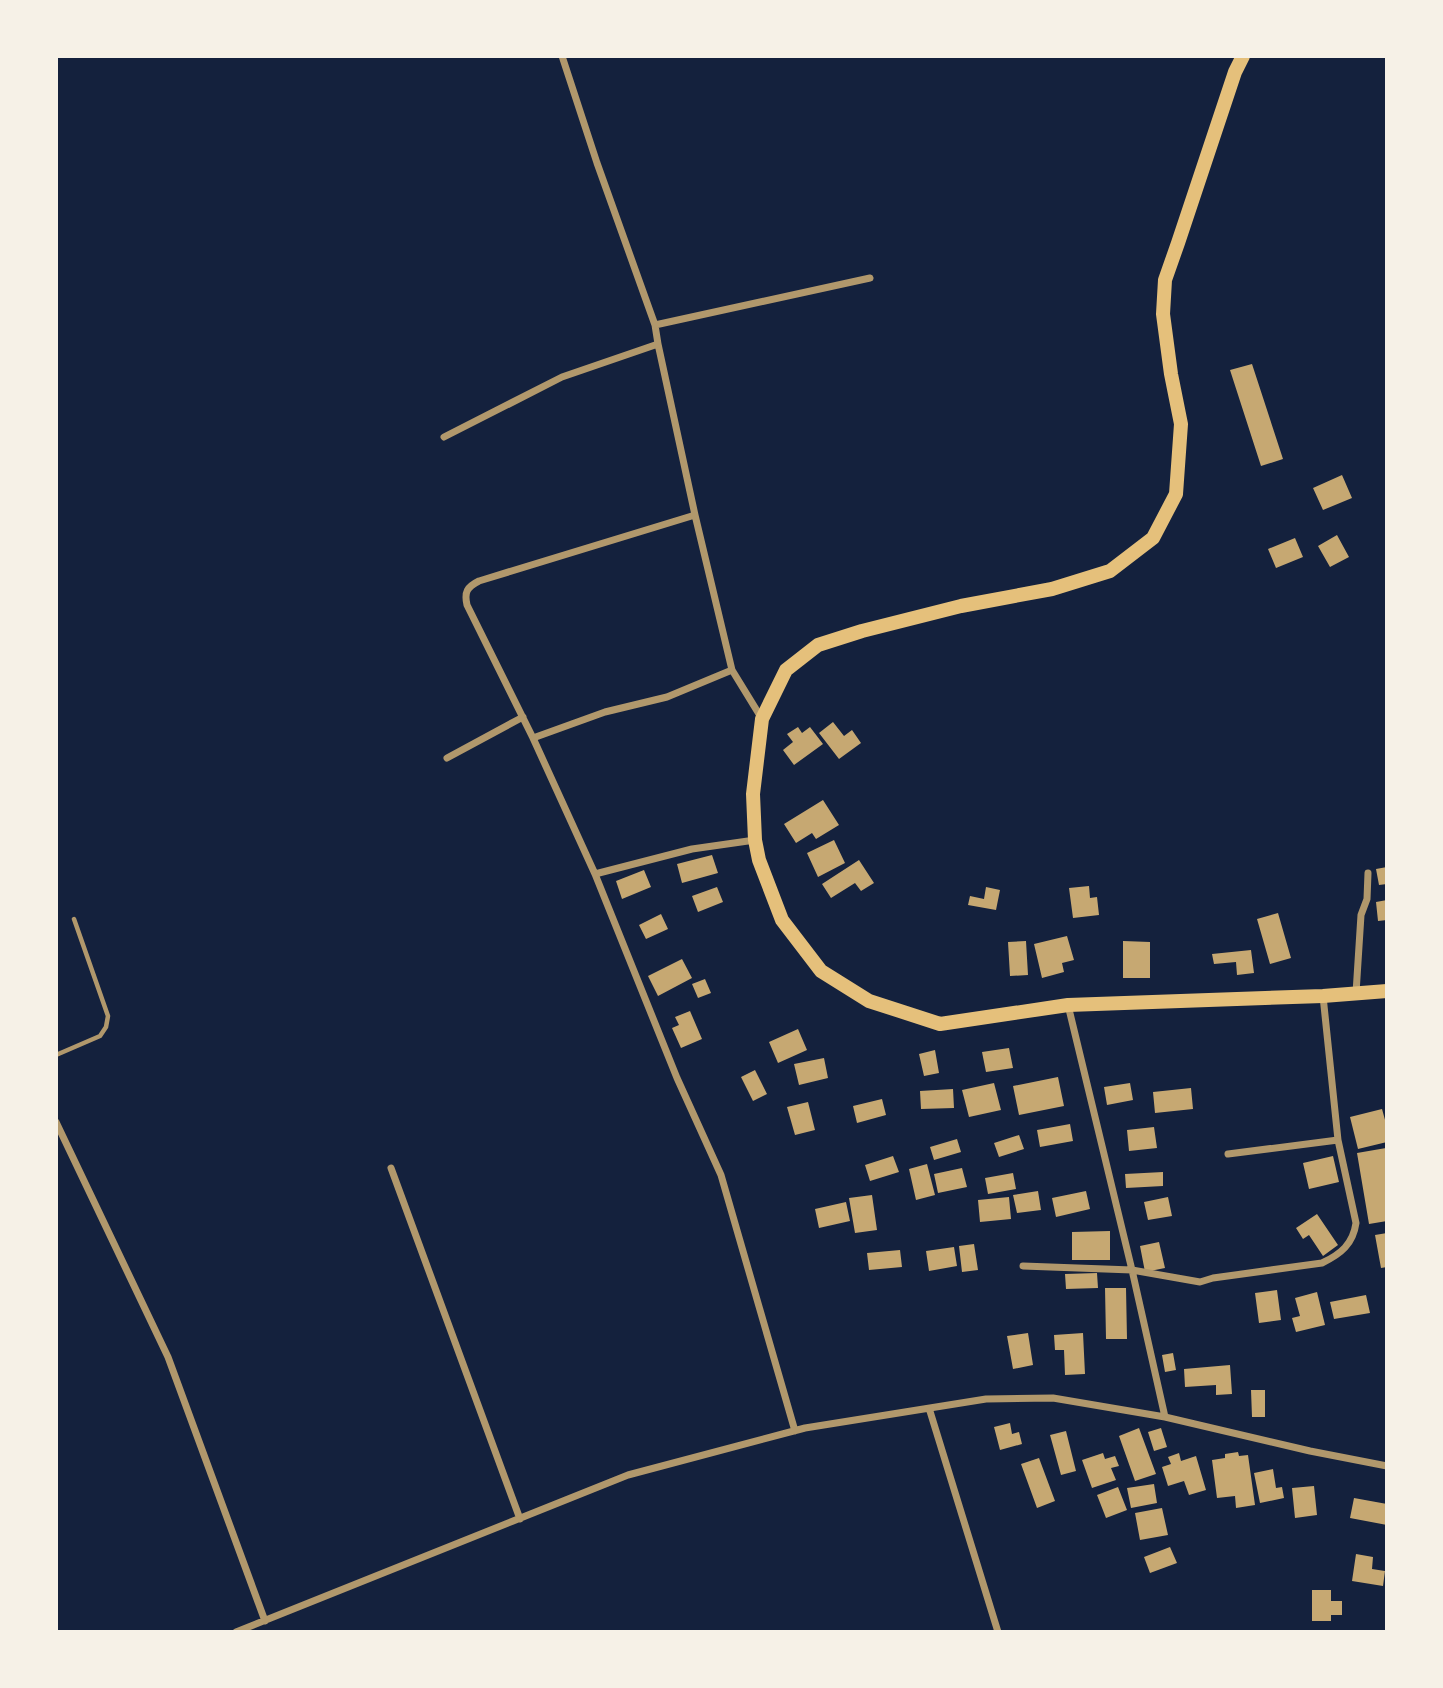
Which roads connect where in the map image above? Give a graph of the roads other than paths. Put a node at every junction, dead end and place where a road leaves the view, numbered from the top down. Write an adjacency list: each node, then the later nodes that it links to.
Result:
1 (562, 56): 4 (street)
2 (1243, 56): 10 (main road)
3 (870, 278): 4 (street)
4 (655, 325): 5 (street)
5 (658, 344): 6 (street); 7 (street)
6 (444, 437)
7 (695, 515): 8 (street); 9 (street)
8 (732, 670): 10 (street); 11 (street)
9 (523, 718): 11 (street); 12 (street)
10 (762, 719): 13 (main road)
11 (533, 738): 15 (street)
12 (447, 758)
13 (755, 840): 15 (street); 20 (main road)
14 (1368, 873): 18 (street)
15 (595, 874): 30 (street)
16 (74, 919): 21 (lane)
17 (1387, 991): 18 (main road)
18 (1356, 993): 19 (main road)
19 (1323, 996): 20 (main road); 23 (street)
20 (1068, 1005): 27 (street)
21 (56, 1055)
22 (56, 1122): 33 (street)
23 (1338, 1140): 24 (street); 27 (street)
24 (1228, 1154)
25 (391, 1168): 32 (street)
26 (1023, 1266): 27 (street)
27 (1132, 1270): 29 (street)
28 (929, 1408): 29 (street); 30 (street); 35 (street)
29 (1165, 1416): 31 (street)
30 (794, 1431): 32 (street)
31 (1387, 1466)
32 (520, 1519): 33 (street)
33 (265, 1621): 34 (street)
34 (236, 1632)
35 (998, 1632)

